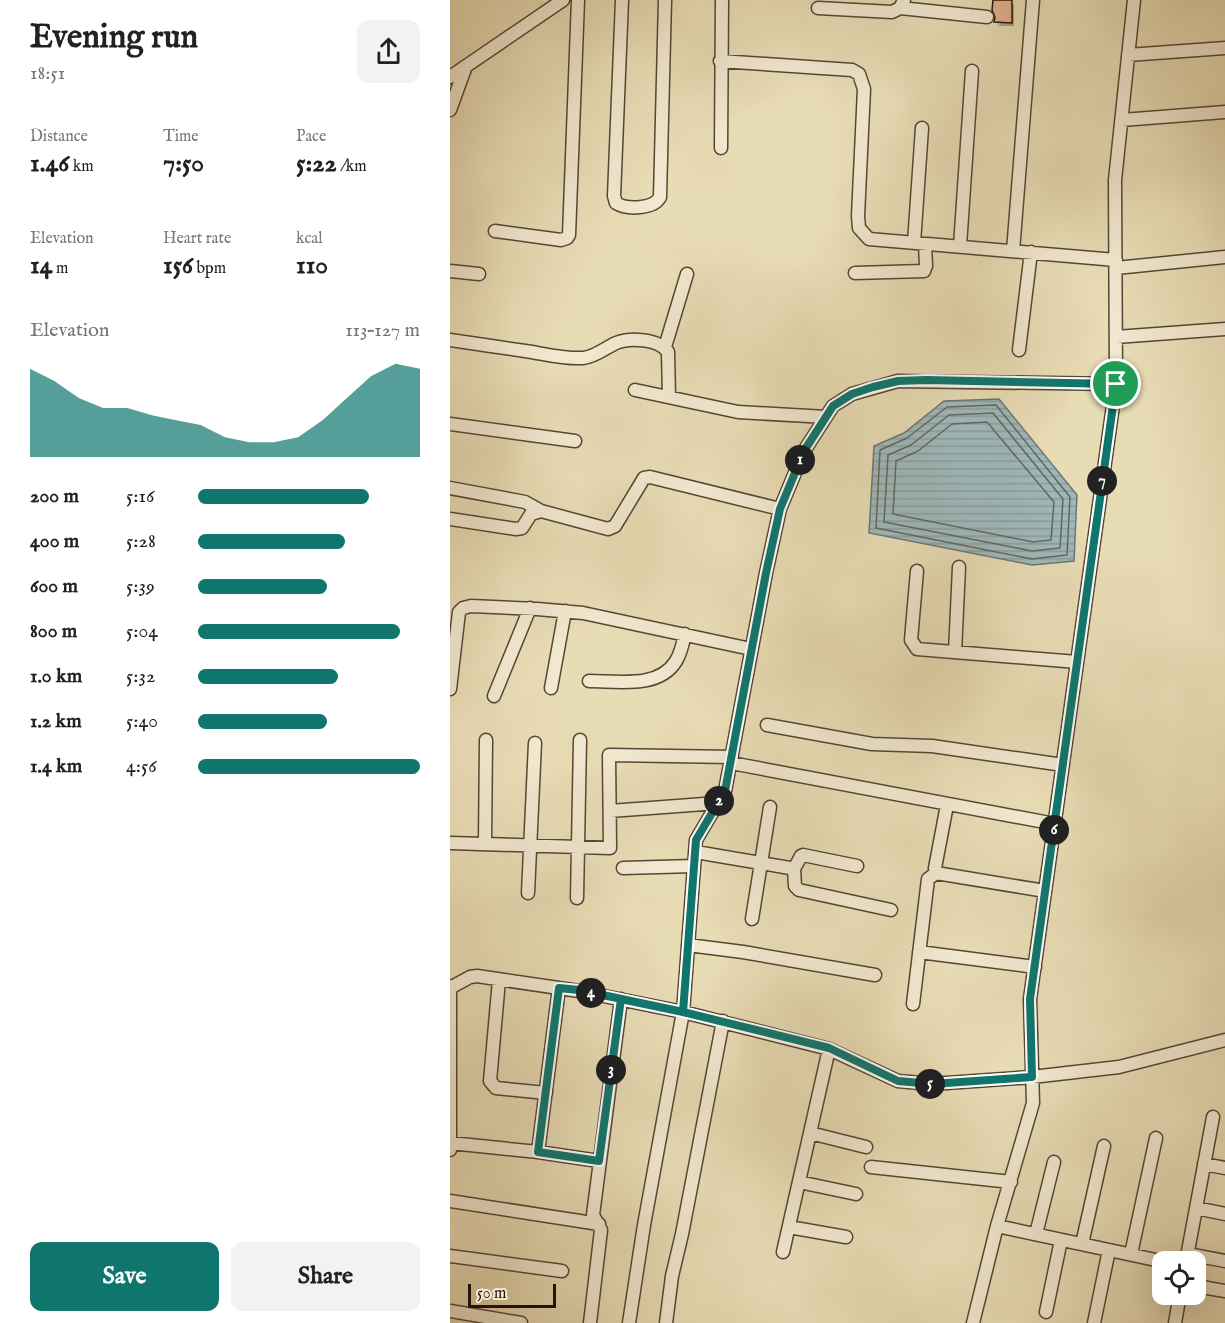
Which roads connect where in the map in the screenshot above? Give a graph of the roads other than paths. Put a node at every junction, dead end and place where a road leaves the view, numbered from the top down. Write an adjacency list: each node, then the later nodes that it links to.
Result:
1 (563, 0): 14 (street)
2 (578, 0): 22 (street)
3 (622, 0): 4 (street)
4 (665, 0)
5 (722, 0): 13 (street)
6 (1033, 0): 25 (street)
7 (1134, 0): 12 (street)
8 (902, 4): 9 (street); 10 (street)
9 (818, 8)
10 (987, 16)
11 (1225, 48): 12 (street)
12 (1128, 55): 19 (street)
13 (720, 62): 21 (street); 23 (street)
14 (465, 69): 16 (street); 17 (street)
15 (972, 71): 24 (street)
16 (450, 77)
17 (450, 110)
18 (1225, 112): 19 (street)
19 (1122, 120): 28 (street)
20 (922, 128): 23 (street)
21 (721, 148)
22 (495, 231)
23 (920, 243): 24 (street); 30 (street)
24 (960, 246): 25 (street)
25 (1012, 251): 26 (street)
26 (1031, 252): 28 (street); 37 (street)
27 (1225, 257): 28 (street)
28 (1116, 264): 34 (street)
29 (450, 271): 31 (street)
30 (855, 273)
31 (479, 274)
32 (687, 274): 36 (street)
33 (1225, 329): 34 (street)
34 (1116, 337): 38 (street)
35 (450, 340): 36 (street)
36 (665, 347): 40 (street)
37 (1019, 350)
38 (1116, 384): 41 (street); 55 (street)
39 (635, 390): 40 (street)
40 (669, 397): 41 (street)
41 (826, 417): 45 (street)
42 (450, 424): 43 (street)
43 (575, 441)
44 (450, 488): 46 (street)
45 (780, 509): 46 (street); 53 (street)
46 (541, 511): 47 (street)
47 (450, 519)
48 (959, 567): 54 (street)
49 (917, 571): 54 (street)
50 (530, 608): 51 (street); 58 (street); 59 (street)
51 (566, 611): 52 (street); 57 (street)
52 (685, 634): 53 (street); 56 (street)
53 (751, 649): 64 (street)
54 (956, 652): 55 (street)
55 (1077, 662): 65 (street)
56 (589, 681)
57 (551, 688)
58 (450, 689)
59 (494, 696)
60 (767, 724): 65 (street)
61 (486, 740): 72 (street)
62 (580, 740): 74 (street)
63 (535, 743): 73 (street)
64 (732, 760): 66 (street); 67 (street); 69 (street)
65 (1063, 765): 70 (street)
66 (718, 803): 69 (street); 75 (street)
67 (947, 805): 70 (street); 81 (street)
68 (770, 807): 76 (street)
69 (610, 811): 74 (street)
70 (1055, 824): 82 (street)
71 (450, 843): 72 (street)
72 (485, 844): 73 (street)
73 (531, 846): 74 (street); 83 (street)
74 (577, 847): 84 (street)
75 (696, 852): 76 (street); 77 (street)
76 (761, 862): 80 (street); 86 (street)
77 (694, 866): 79 (street); 87 (street)
78 (857, 866): 80 (street)
79 (622, 868)
80 (794, 869): 85 (street)
81 (936, 873): 82 (street); 88 (street)
82 (1045, 891): 89 (street)
83 (528, 893)
84 (577, 898)
85 (891, 910)
86 (752, 919)
87 (688, 945): 90 (street); 96 (street)
88 (919, 952): 89 (street); 95 (street)
89 (1035, 968): 100 (street)
90 (875, 975)
91 (500, 980): 92 (street); 93 (street); 101 (street)
92 (450, 987): 105 (street)
93 (559, 988): 94 (street); 101 (street)
94 (621, 999): 96 (street); 110 (street)
95 (913, 1004)
96 (683, 1012): 97 (street); 144 (street)
97 (723, 1022): 99 (street); 145 (street)
98 (1225, 1040): 100 (street)
99 (829, 1048): 100 (street); 103 (street)
100 (1032, 1077): 116 (street)
101 (546, 1093): 109 (street)
102 (1213, 1117): 112 (street)
103 (810, 1132): 107 (street); 115 (street)
104 (1156, 1138): 131 (street)
105 (450, 1143): 108 (street); 109 (street)
106 (1104, 1146): 127 (street)
107 (866, 1147)
108 (450, 1150)
109 (538, 1152): 110 (street)
110 (599, 1161): 121 (street)
111 (1054, 1162): 124 (street)
112 (1204, 1164): 114 (street); 119 (street)
113 (871, 1167): 116 (street)
114 (1225, 1168)
115 (799, 1182): 117 (street); 123 (street)
116 (1011, 1182): 122 (street)
117 (856, 1194)
118 (450, 1201): 121 (street)
119 (1196, 1208): 120 (street); 129 (street)
120 (1225, 1214)
121 (599, 1224): 143 (street)
122 (997, 1226): 124 (street); 146 (street)
123 (789, 1227): 125 (street); 130 (street)
124 (1036, 1234): 126 (street)
125 (846, 1237)
126 (1061, 1239): 127 (street); 141 (street)
127 (1082, 1244): 128 (street)
128 (1109, 1250): 131 (street); 147 (street)
129 (1188, 1251)
130 (783, 1252)
131 (1131, 1254): 133 (street)
132 (450, 1256): 136 (street)
133 (1152, 1259)
134 (1206, 1260): 135 (street)
135 (1225, 1261)
136 (562, 1271)
137 (1206, 1288): 138 (street)
138 (1225, 1291)
139 (1178, 1305): 148 (street)
140 (450, 1311): 142 (street)
141 (1046, 1312)
142 (521, 1323)
143 (590, 1323)
144 (629, 1323)
145 (666, 1323)
146 (973, 1323)
147 (1094, 1323)
148 (1175, 1323)

